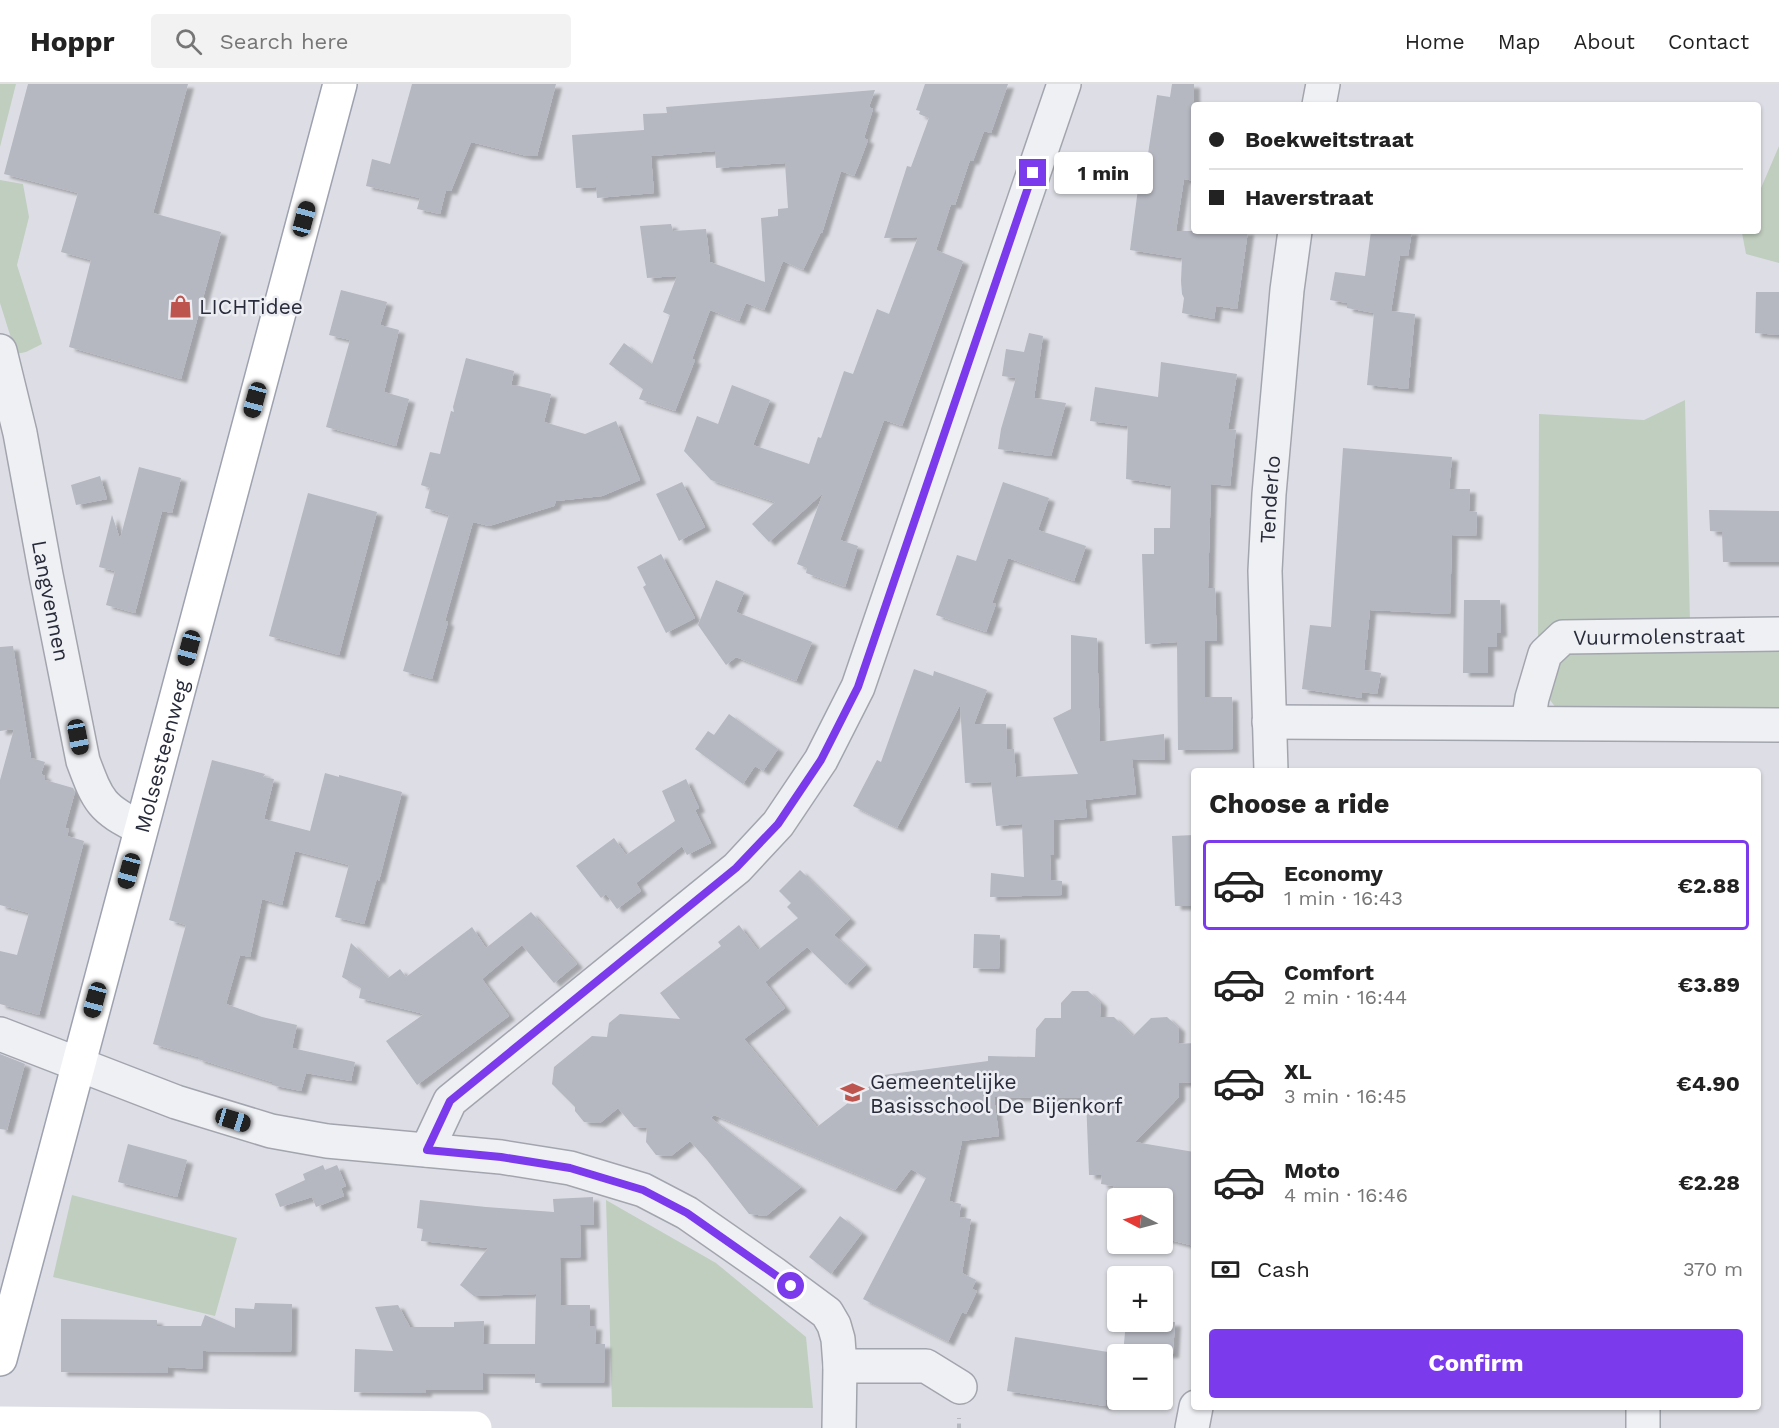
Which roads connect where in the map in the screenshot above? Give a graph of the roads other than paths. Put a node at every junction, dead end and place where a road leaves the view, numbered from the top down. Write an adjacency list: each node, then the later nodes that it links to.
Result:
1 (340, 84): 12 (main road, Molsesteenweg)
2 (1064, 84): 15 (street)
3 (1323, 84): 4 (street)
4 (1320, 102)
5 (1295, 234): 8 (street, Tenderlo)
6 (0, 351): 12 (street, Langvennen)
7 (1779, 634): 9 (street, Vuurmolenstraat)
8 (1269, 722): 9 (street); 11 (street, Tenderlo)
9 (1528, 723): 10 (street)
10 (1779, 725)
11 (1271, 768)
12 (141, 828): 14 (main road, Molsesteenweg)
13 (0, 1035): 14 (street)
14 (77, 1065): 15 (street); 16 (main road, Molsesteenweg)
15 (427, 1150): 17 (street)
16 (0, 1359)
17 (840, 1366): 18 (street); 23 (street)
18 (960, 1387)
19 (1195, 1410): 24 (street)
20 (1643, 1410): 25 (street)
21 (0, 1423): 22 (main road)
22 (476, 1428)
23 (839, 1428)
24 (1192, 1428)
25 (1643, 1428)

